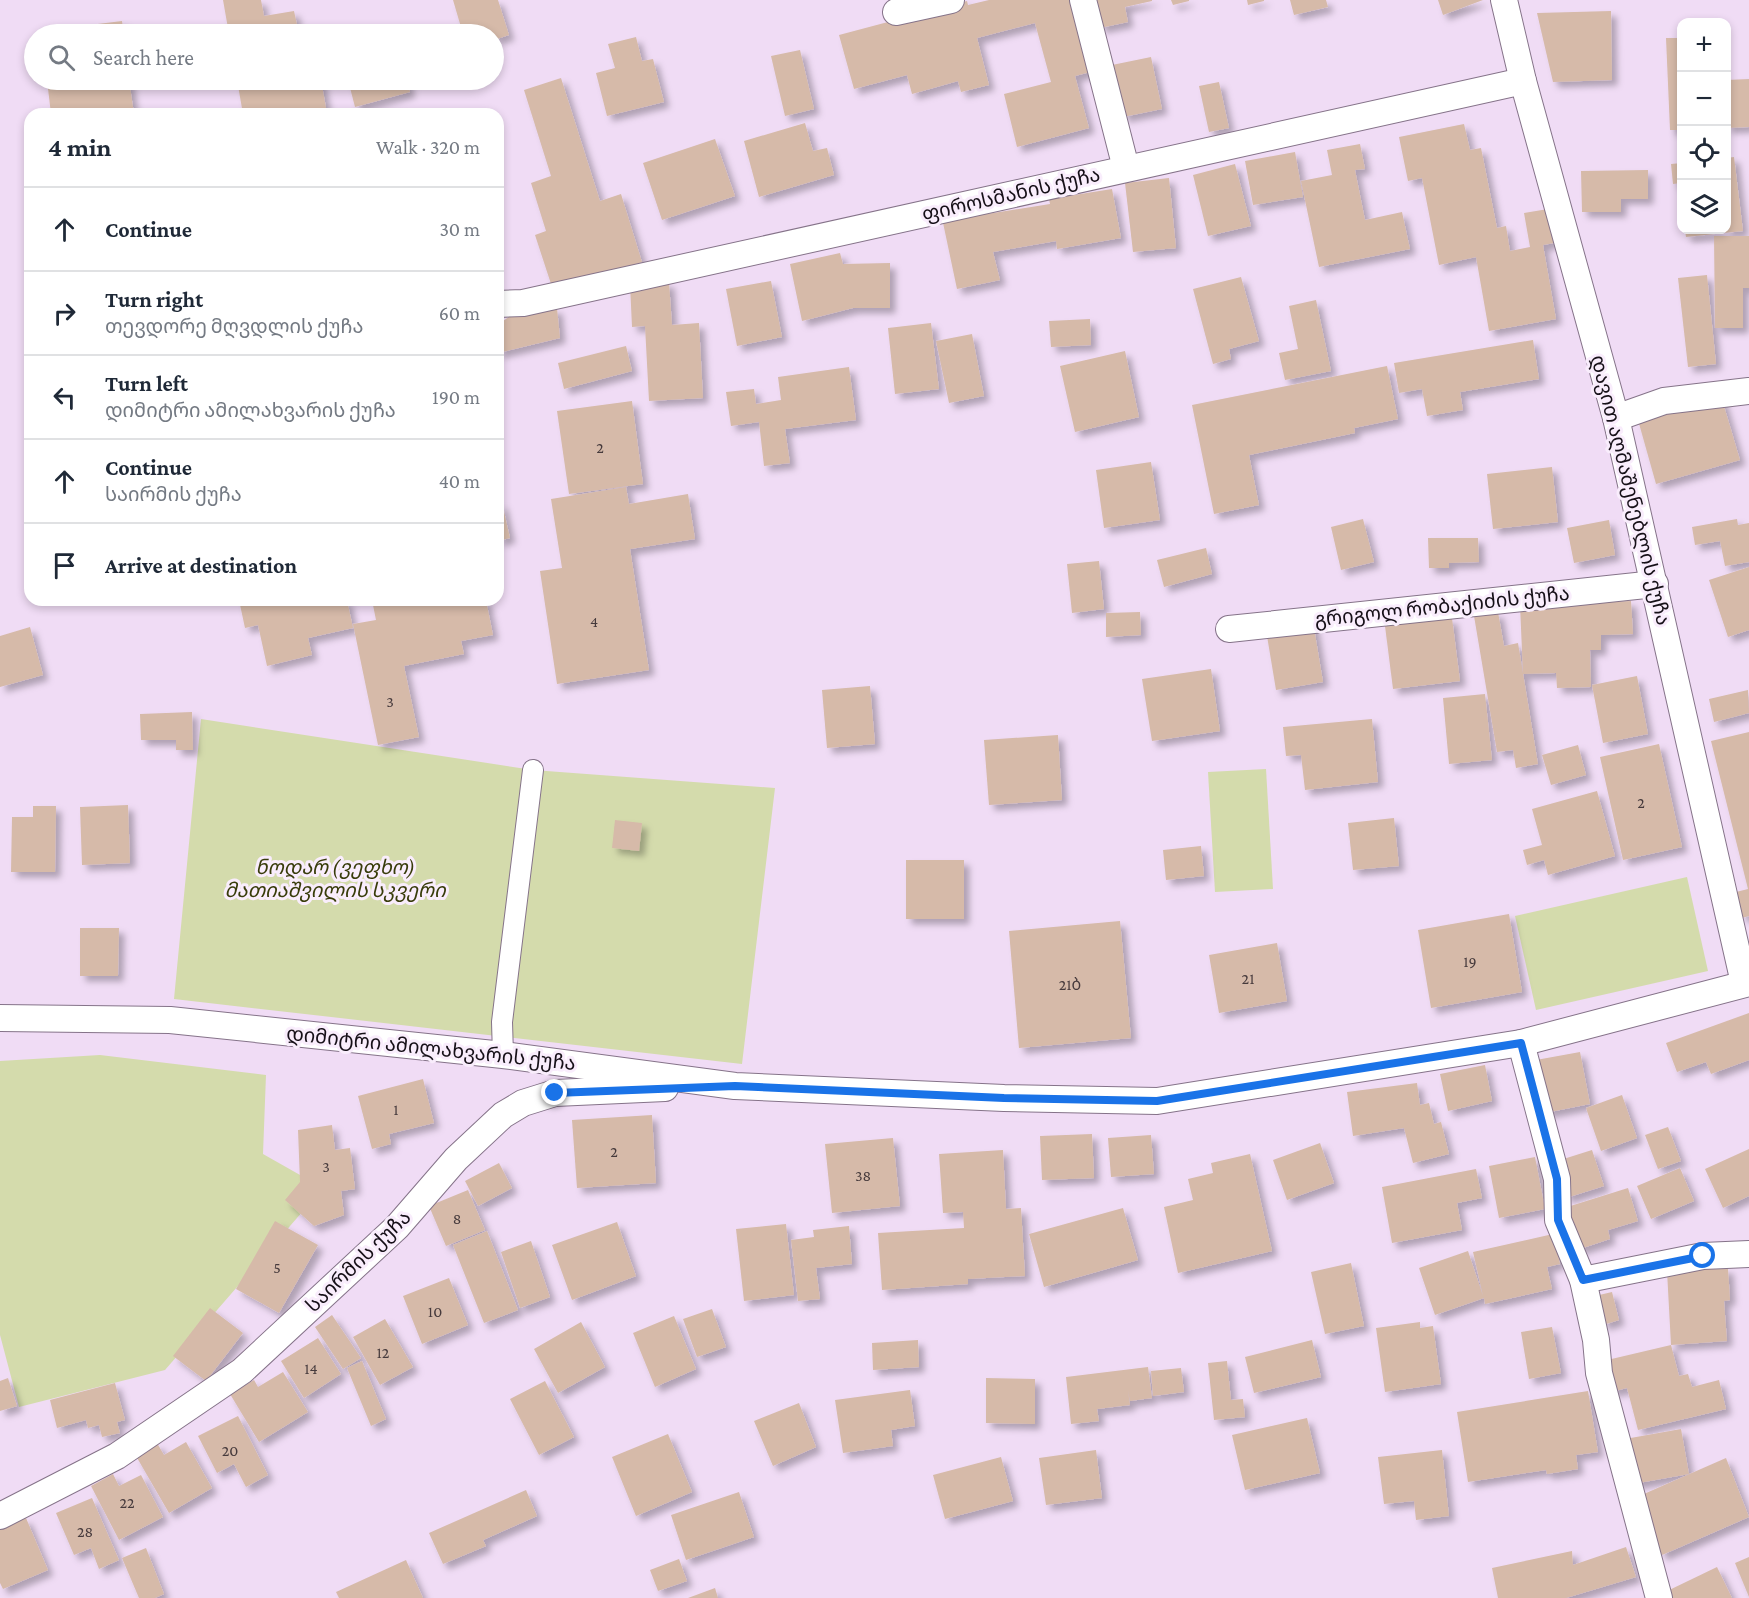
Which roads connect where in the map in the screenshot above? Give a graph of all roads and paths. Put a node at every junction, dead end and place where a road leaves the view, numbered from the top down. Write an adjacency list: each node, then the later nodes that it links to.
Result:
1 (951, 0): 4 (street)
2 (1083, 0): 6 (street)
3 (1504, 0): 5 (street, დავით აღმაშენებლის ქუჩა)
4 (896, 12)
5 (1523, 81): 6 (street, ფიროსმანის ქუჩა); 9 (street, დავით აღმაშენებლის ქუჩა)
6 (1126, 168): 7 (street, ფიროსმანის ქუჩა)
7 (504, 304)
8 (1749, 391): 9 (street)
9 (1616, 418): 10 (street, დავით აღმაშენებლის ქუჩა)
10 (1655, 584): 11 (street, გრიგოლ რობაქიძის ქუჩა); 13 (street, დავით აღმაშენებლის ქუჩა)
11 (1229, 628)
12 (533, 770): 16 (street)
13 (1746, 983): 15 (street, დიმიტრი ამილახვარის ქუჩა)
14 (0, 1018): 16 (street, დიმიტრი ამილახვარის ქუჩა)
15 (1521, 1043): 17 (street, დიმიტრი ამილახვარის ქუჩა); 19 (street)
16 (503, 1055): 17 (street, დიმიტრი ამილახვარის ქუჩა)
17 (735, 1086): 20 (street, საირმის ქუჩა)
18 (1749, 1254): 19 (street)
19 (1583, 1280): 21 (street)
20 (0, 1516)
21 (1659, 1598)

